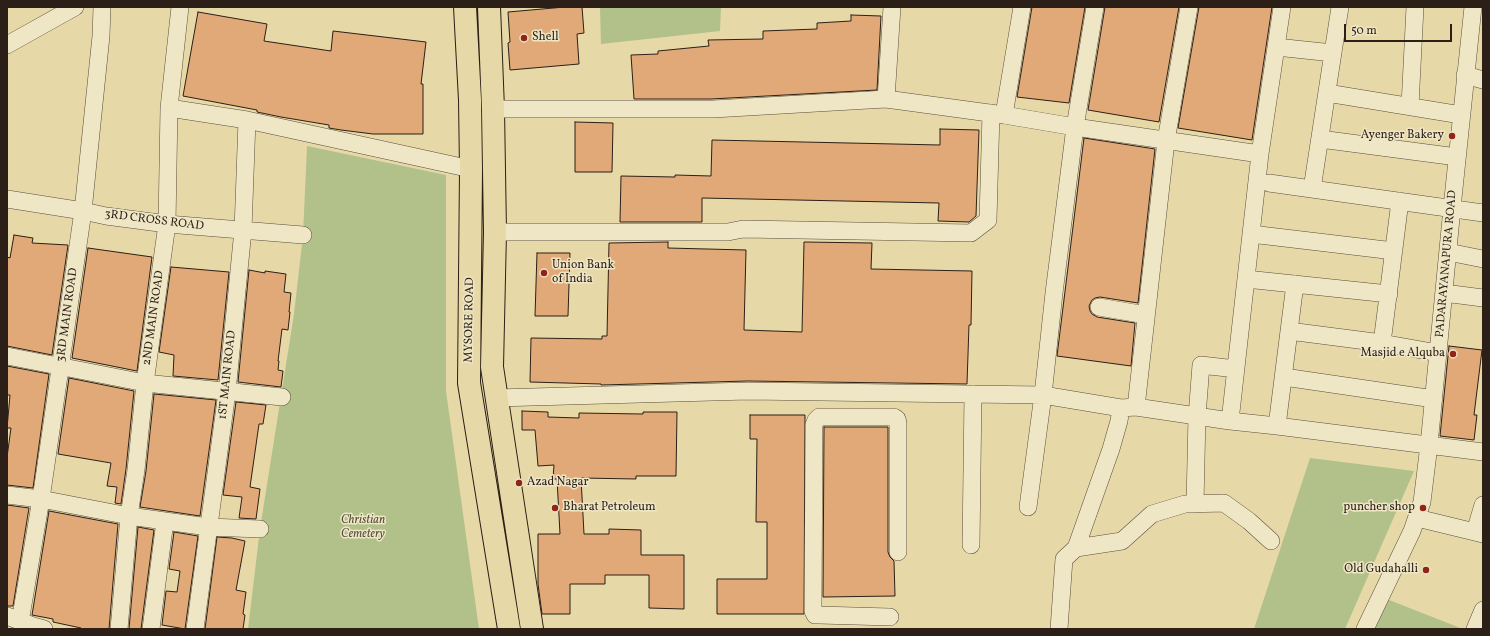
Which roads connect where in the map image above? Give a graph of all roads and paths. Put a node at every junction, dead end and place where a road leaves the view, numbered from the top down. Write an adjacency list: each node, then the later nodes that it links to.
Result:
1 (75, 7): 14 (street)
2 (102, 7): 38 (street, 3RD MAIN ROAD)
3 (180, 7): 22 (street, 2ND MAIN ROAD)
4 (465, 7): 32 (highway, MYSORE ROAD)
5 (489, 7): 23 (highway, MYSORE ROAD)
6 (892, 7): 20 (street)
7 (1022, 7): 24 (street)
8 (1095, 7): 27 (street)
9 (1189, 7): 29 (street)
10 (1282, 7): 15 (street)
11 (1340, 7): 16 (street)
12 (1473, 7): 17 (street, PADARAYANAPURA ROAD)
13 (1411, 8): 21 (street)
14 (7, 45)
15 (1276, 47): 16 (street); 30 (street)
16 (1333, 53): 19 (street)
17 (1465, 75): 18 (street); 25 (street, PADARAYANAPURA ROAD)
18 (1483, 80)
19 (1327, 93): 21 (street); 28 (street)
20 (886, 99): 23 (street); 24 (street)
21 (1410, 106): 25 (street)
22 (169, 108): 26 (street); 40 (street, 2ND MAIN ROAD)
23 (493, 109): 42 (highway, MYSORE ROAD)
24 (997, 114): 27 (street); 42 (street)
25 (1461, 115): 31 (street, PADARAYANAPURA ROAD)
26 (248, 120): 32 (street); 41 (street, 1ST MAIN ROAD)
27 (1075, 127): 29 (street); 67 (street)
28 (1320, 139): 31 (street); 34 (street)
29 (1166, 141): 30 (street); 54 (street)
30 (1260, 154): 43 (street)
31 (1457, 157): 37 (street, PADARAYANAPURA ROAD)
32 (471, 169): 101 (highway, MYSORE ROAD)
33 (1269, 183): 34 (street)
34 (1312, 189): 36 (street)
35 (7, 199): 38 (street, 3RD CROSS ROAD)
36 (1400, 201): 37 (street); 45 (street)
37 (1452, 208): 39 (street); 46 (street, PADARAYANAPURA ROAD)
38 (83, 210): 40 (street, 3RD CROSS ROAD); 59 (street, 3RD MAIN ROAD)
39 (1483, 213)
40 (167, 224): 41 (street, 3RD CROSS ROAD); 62 (street, 2ND MAIN ROAD)
41 (243, 230): 44 (street, 3RD CROSS ROAD); 63 (street, 1ST MAIN ROAD)
42 (496, 232): 69 (highway, MYSORE ROAD)
43 (1251, 234): 45 (street); 48 (street)
44 (303, 235)
45 (1394, 250): 50 (street)
46 (1448, 252): 47 (street); 51 (street, PADARAYANAPURA ROAD)
47 (1483, 259)
48 (1246, 279): 49 (street); 60 (street)
49 (1295, 284): 50 (street); 55 (street)
50 (1389, 294): 56 (street)
51 (1444, 294): 52 (street); 57 (street, PADARAYANAPURA ROAD)
52 (1483, 298)
53 (1099, 307): 54 (street)
54 (1146, 315): 71 (street)
55 (1289, 331): 56 (street); 61 (street)
56 (1382, 343): 57 (street)
57 (1438, 353): 70 (street, PADARAYANAPURA ROAD)
58 (7, 356): 59 (street)
59 (61, 368): 62 (street); 80 (street, 3RD MAIN ROAD)
60 (1236, 369): 73 (street); 75 (street)
61 (1284, 377): 70 (street); 76 (street)
62 (145, 383): 63 (street); 84 (street, 2ND MAIN ROAD)
63 (227, 392): 68 (street); 87 (street, 1ST MAIN ROAD)
64 (839, 392): 65 (street); 69 (street); 72 (street)
65 (886, 393): 66 (street); 74 (street)
66 (973, 394): 67 (street); 91 (street)
67 (1044, 395): 71 (street); 83 (street)
68 (282, 397)
69 (496, 398): 102 (highway, MYSORE ROAD)
70 (1434, 399): 77 (street, PADARAYANAPURA ROAD)
71 (1128, 408): 73 (street); 92 (street)
72 (838, 416): 74 (street); 95 (street)
73 (1197, 416): 75 (street); 81 (street)
74 (885, 417): 93 (street)
75 (1230, 421): 76 (street)
76 (1277, 426): 77 (street)
77 (1430, 445): 78 (street); 85 (street, PADARAYANAPURA ROAD)
78 (1483, 449)
79 (7, 495): 80 (street)
80 (41, 498): 84 (street); 96 (street, 3RD MAIN ROAD)
81 (1195, 504): 90 (street); 92 (street)
82 (1483, 505): 89 (street)
83 (1028, 507)
84 (128, 516): 86 (street); 98 (street, 2ND MAIN ROAD)
85 (1417, 518): 89 (street); 104 (street, PADARAYANAPURA ROAD)
86 (165, 521): 87 (street); 99 (street)
87 (208, 527): 88 (street); 100 (street, 1ST MAIN ROAD)
88 (260, 529)
89 (1479, 533)
90 (1271, 541)
91 (971, 545)
92 (1076, 548): 103 (street)
93 (898, 552)
94 (1483, 610): 105 (street)
95 (890, 617)
96 (13, 619): 97 (street)
97 (44, 629)
98 (118, 629)
99 (151, 629)
100 (194, 629)
101 (509, 629)
102 (532, 629)
103 (1059, 629)
104 (1365, 629)
105 (1475, 629)

